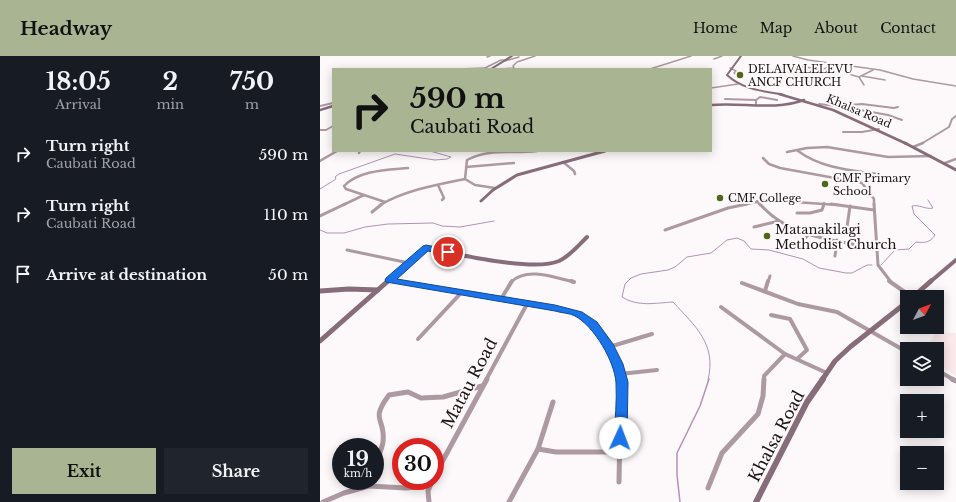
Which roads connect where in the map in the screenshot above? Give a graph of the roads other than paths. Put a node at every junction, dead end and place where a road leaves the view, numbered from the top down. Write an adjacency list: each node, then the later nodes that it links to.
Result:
1 (490, 56): 9 (street)
2 (512, 56): 11 (main road)
3 (519, 56): 11 (street)
4 (535, 56): 16 (street)
5 (691, 56): 17 (street)
6 (722, 56): 10 (street)
7 (741, 56): 18 (main road)
8 (793, 56): 12 (street)
9 (487, 57)
10 (714, 59)
11 (505, 60): 14 (street); 15 (main road)
12 (833, 63): 19 (street); 20 (street)
13 (794, 66): 20 (street)
14 (486, 68)
15 (493, 68)
16 (514, 68)
17 (653, 68)
18 (730, 68): 23 (street); 28 (main road)
19 (874, 69): 25 (street); 30 (street)
20 (823, 70): 24 (street)
21 (782, 71): 24 (street)
22 (845, 73): 25 (street)
23 (735, 74)
24 (808, 76): 26 (street)
25 (861, 76): 27 (street); 29 (street)
26 (796, 79)
27 (885, 80)
28 (738, 84): 31 (street); 35 (main road, Khalsa Road)
29 (864, 85)
30 (956, 86)
31 (712, 88)
32 (725, 98): 33 (street)
33 (756, 100): 34 (street); 39 (street)
34 (777, 100)
35 (804, 100): 37 (main road, Khalsa Road); 39 (main road)
36 (332, 103): 40 (street)
37 (819, 104): 42 (street); 48 (main road, Khalsa Road)
38 (712, 105): 39 (main road)
39 (756, 105)
40 (320, 106)
41 (332, 106): 44 (main road)
42 (837, 106): 43 (street); 46 (street)
43 (898, 107)
44 (320, 110)
45 (956, 115): 51 (street)
46 (902, 120)
47 (332, 127): 49 (street)
48 (879, 129): 50 (street); 51 (main road, Khalsa Road)
49 (320, 130)
50 (843, 132)
51 (913, 147): 57 (main road, Khalsa Road)
52 (798, 151): 56 (street); 57 (street); 68 (street)
53 (335, 152): 60 (street)
54 (514, 152): 64 (street)
55 (601, 152): 61 (main road)
56 (787, 152)
57 (932, 156): 63 (main road, Khalsa Road)
58 (763, 158): 79 (street)
59 (956, 160): 63 (street)
60 (320, 161)
61 (563, 162): 67 (street); 71 (main road)
62 (514, 163): 64 (street)
63 (945, 163): 66 (main road, Khalsa Road)
64 (466, 167): 69 (street)
65 (408, 168): 72 (street)
66 (956, 170)
67 (575, 174)
68 (877, 174)
69 (465, 179): 70 (street); 71 (street)
70 (438, 185): 73 (street); 76 (street)
71 (495, 188): 74 (main road)
72 (364, 195): 76 (street); 82 (street)
73 (442, 200)
74 (481, 201)
75 (757, 201): 77 (street); 83 (street); 86 (street)
76 (385, 202): 80 (street)
77 (824, 202): 78 (street); 81 (street)
78 (850, 206): 79 (street); 85 (street)
79 (874, 210): 91 (street)
80 (372, 212)
81 (797, 213)
82 (320, 216)
83 (779, 221): 84 (street); 87 (street)
84 (754, 227)
85 (847, 227)
86 (664, 230)
87 (809, 234): 89 (street); 90 (street)
88 (587, 237): 95 (main road)
89 (837, 240): 91 (street); 93 (street)
90 (796, 248)
91 (876, 248): 103 (street)
92 (347, 250): 95 (street)
93 (835, 256)
94 (956, 260): 101 (main road)
95 (409, 263): 97 (main road)
96 (770, 276): 102 (street)
97 (389, 280): 100 (main road); 105 (street)
98 (574, 282): 106 (street)
99 (742, 283): 102 (street)
100 (378, 290): 104 (main road); 114 (main road)
101 (920, 290)
102 (765, 291): 111 (street)
103 (900, 291)
104 (320, 292)
105 (461, 292): 106 (street); 113 (street)
106 (501, 299): 107 (street)
107 (527, 304): 115 (street); 124 (street, Matau Road)
108 (721, 307): 117 (street)
109 (900, 308): 111 (main road, Khalsa Road)
110 (771, 316): 118 (street)
111 (872, 331): 116 (street); 120 (main road, Khalsa Road)
112 (652, 334): 115 (street)
113 (418, 339)
114 (320, 341)
115 (609, 347): 121 (street)
116 (900, 348)
117 (785, 354): 118 (street); 131 (street)
118 (797, 359): 120 (street)
119 (657, 370): 121 (street)
120 (827, 373): 137 (main road, Khalsa Road)
121 (620, 374): 128 (street)
122 (944, 374): 123 (street)
123 (956, 381)
124 (482, 386): 126 (street); 129 (street, Matau Road)
125 (553, 402): 127 (street)
126 (383, 438)
127 (538, 449): 128 (street); 136 (street)
128 (620, 452): 130 (street)
129 (444, 458)
130 (619, 482)
131 (708, 488)
132 (352, 490): 134 (street)
133 (429, 490): 135 (street)
134 (323, 502)
135 (429, 502)
136 (509, 502)
137 (756, 502)

